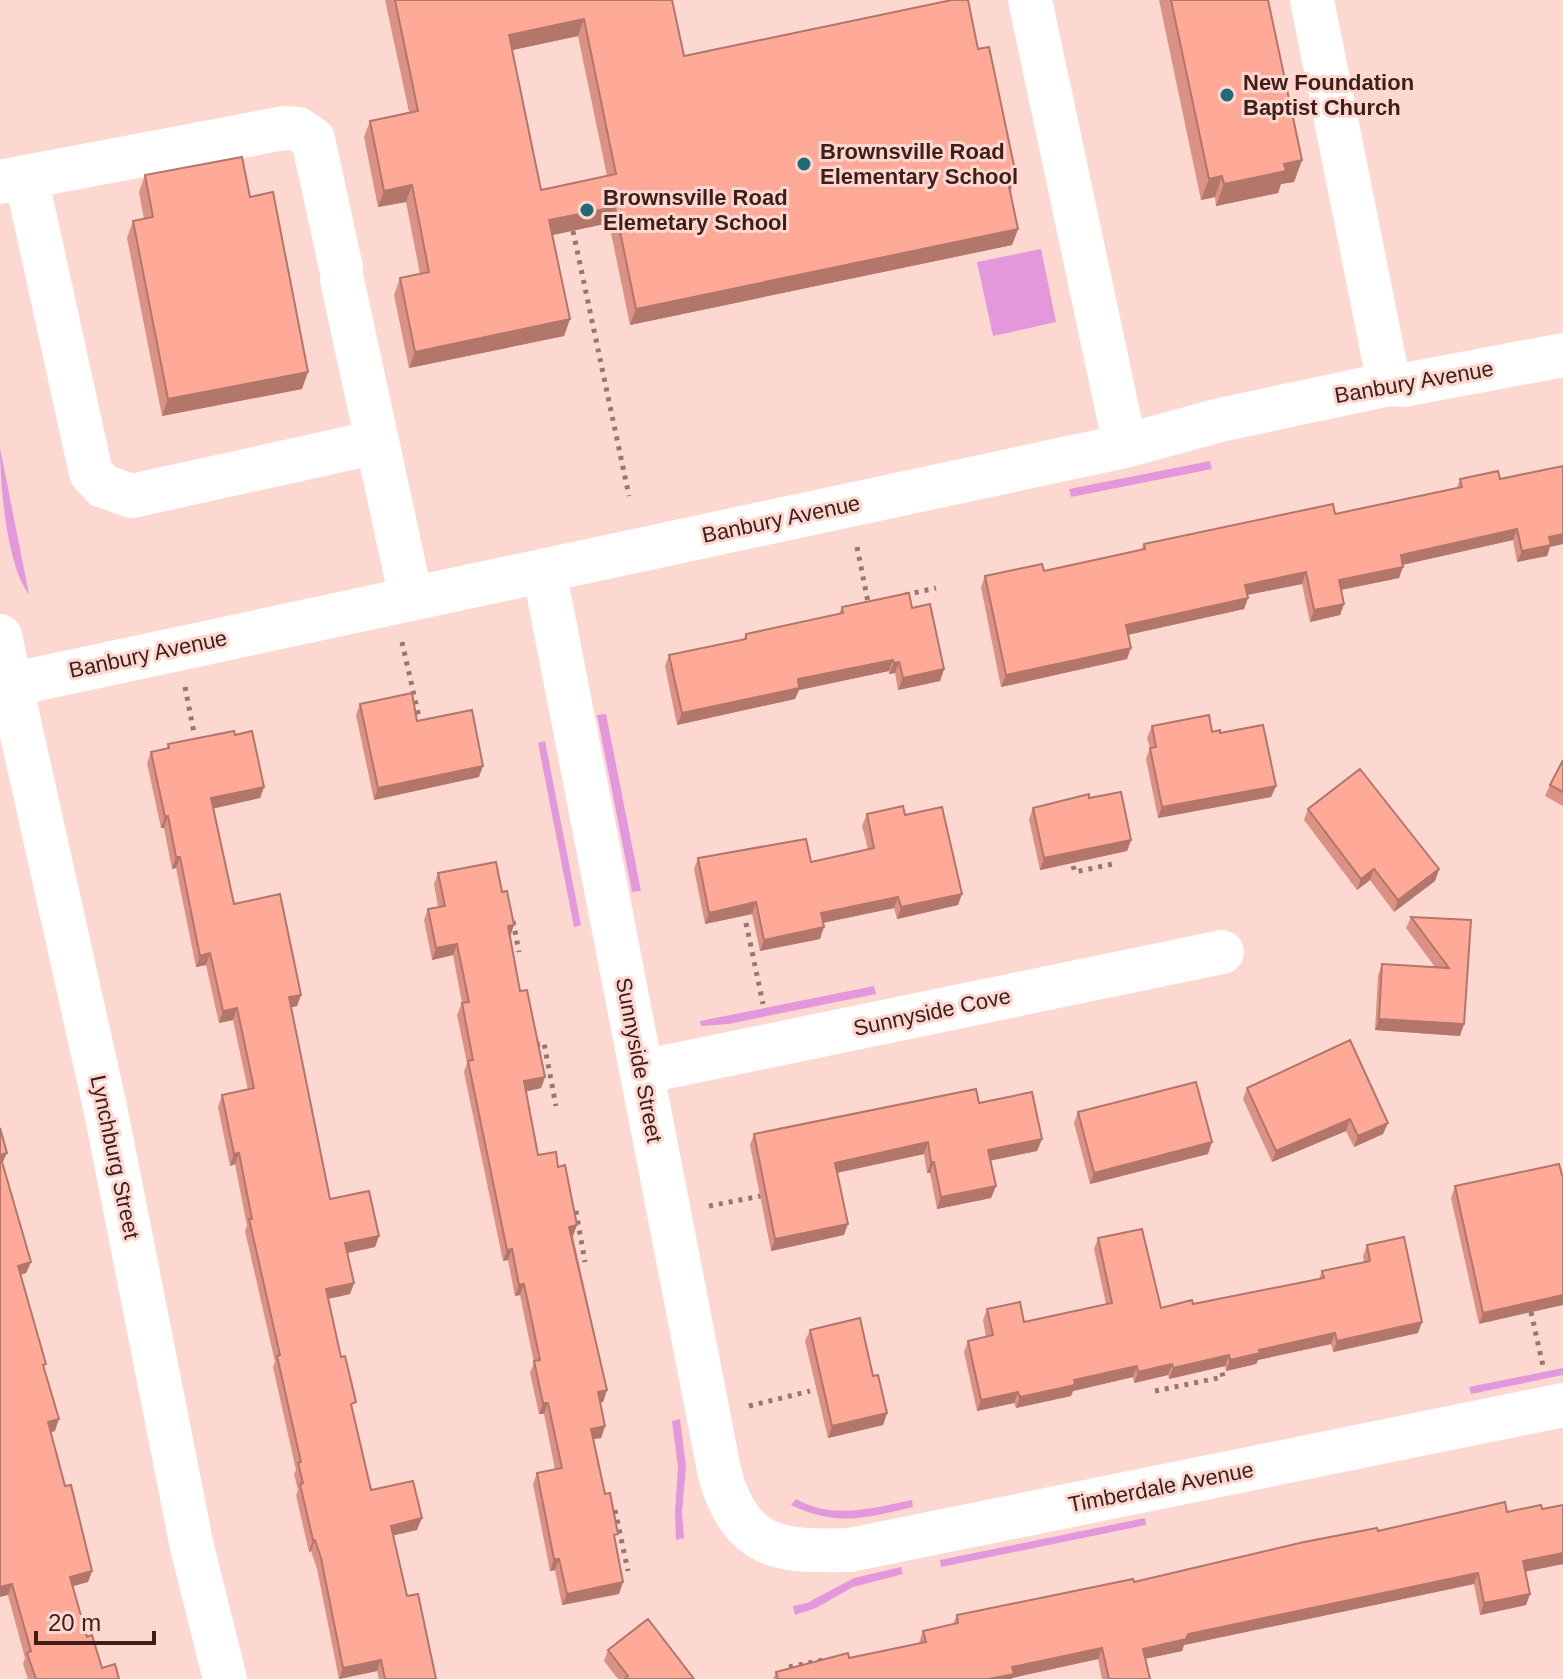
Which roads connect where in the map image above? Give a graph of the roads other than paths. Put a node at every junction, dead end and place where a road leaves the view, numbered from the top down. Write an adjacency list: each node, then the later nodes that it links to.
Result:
1 (1030, 0): 7 (street)
2 (1312, 0): 5 (street)
3 (13, 180): 6 (street); 6 (street)
4 (1563, 355): 5 (street, Banbury Avenue)
5 (1389, 384): 7 (street, Banbury Avenue)
6 (377, 442): 9 (street)
7 (1125, 446): 8 (street, Banbury Avenue)
8 (544, 570): 9 (street, Banbury Avenue); 13 (street, Sunnyside Street)
9 (406, 618): 11 (street, Banbury Avenue)
10 (0, 636): 11 (street, Lynchburg Street)
11 (5, 685): 16 (street, Lynchburg Street)
12 (1222, 952): 13 (street, Sunnyside Cove)
13 (642, 1072): 15 (street, Sunnyside Street)
14 (1563, 1405): 15 (street, Timberdale Avenue)
15 (759, 1538)
16 (225, 1679)

